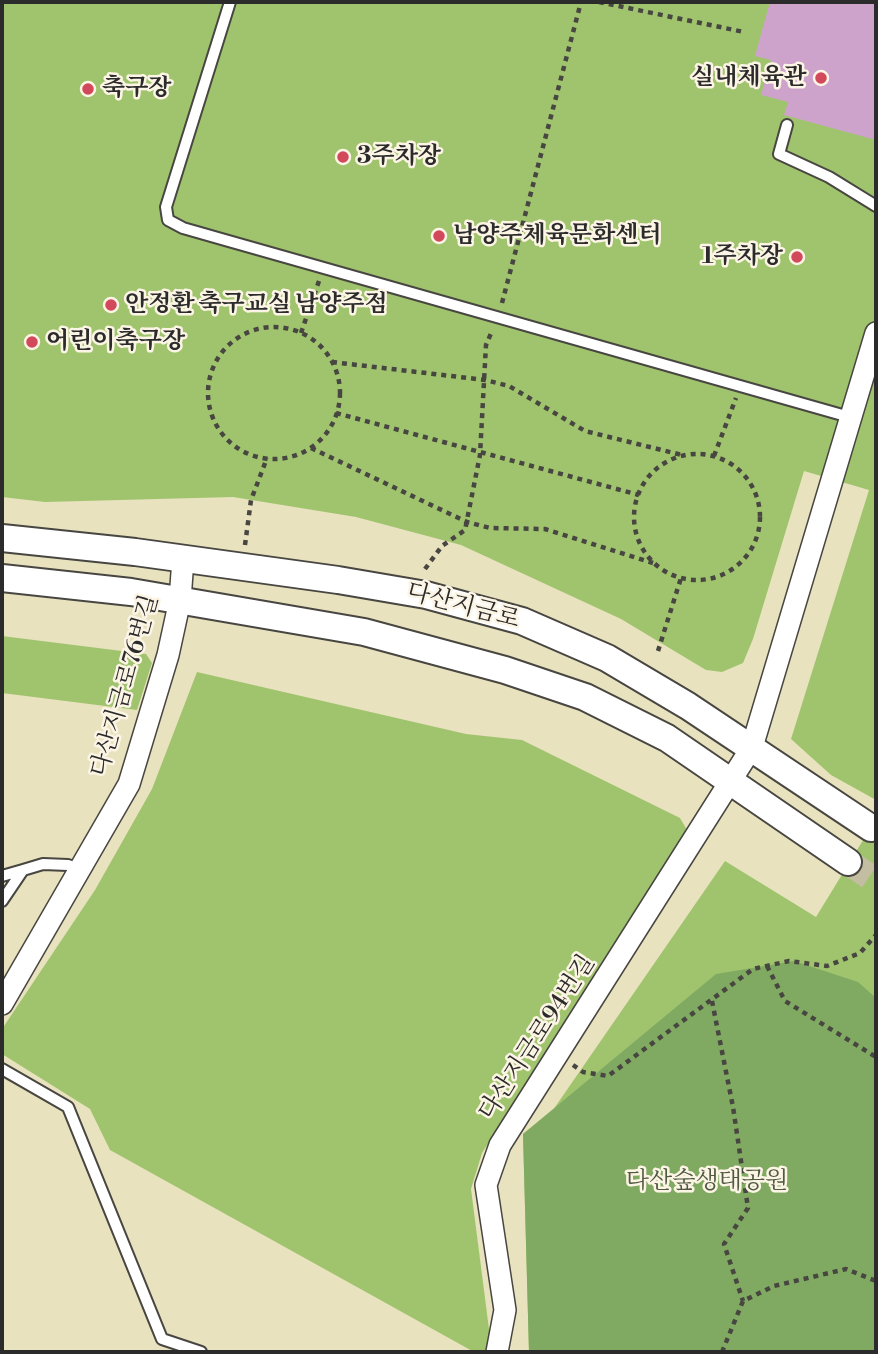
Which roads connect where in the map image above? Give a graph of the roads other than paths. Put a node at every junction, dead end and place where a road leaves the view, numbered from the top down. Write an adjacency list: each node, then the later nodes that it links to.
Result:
1 (230, 2): 5 (lane)
2 (787, 125): 3 (lane)
3 (876, 206)
4 (876, 333): 5 (street, 다산지금로94번길)
5 (853, 418): 10 (street, 다산지금로94번길)
6 (2, 538): 7 (street, 다산지금로)
7 (183, 559): 9 (street, 다산지금로76번길); 10 (street, 다산지금로)
8 (2, 578): 9 (street, 다산지금로)
9 (180, 600): 11 (street, 다산지금로); 15 (street, 다산지금로76번길)
10 (752, 747): 11 (street, 다산지금로94번길); 12 (street, 다산지금로)
11 (732, 780): 13 (street, 다산지금로); 21 (street, 다산지금로94번길)
12 (871, 828)
13 (848, 862)
14 (23, 870): 15 (lane); 16 (lane); 17 (lane)
15 (81, 870): 18 (street, 다산지금로76번길)
16 (2, 876)
17 (2, 901)
18 (2, 1004)
19 (2, 1069): 20 (lane)
20 (201, 1352)
21 (497, 1352)

